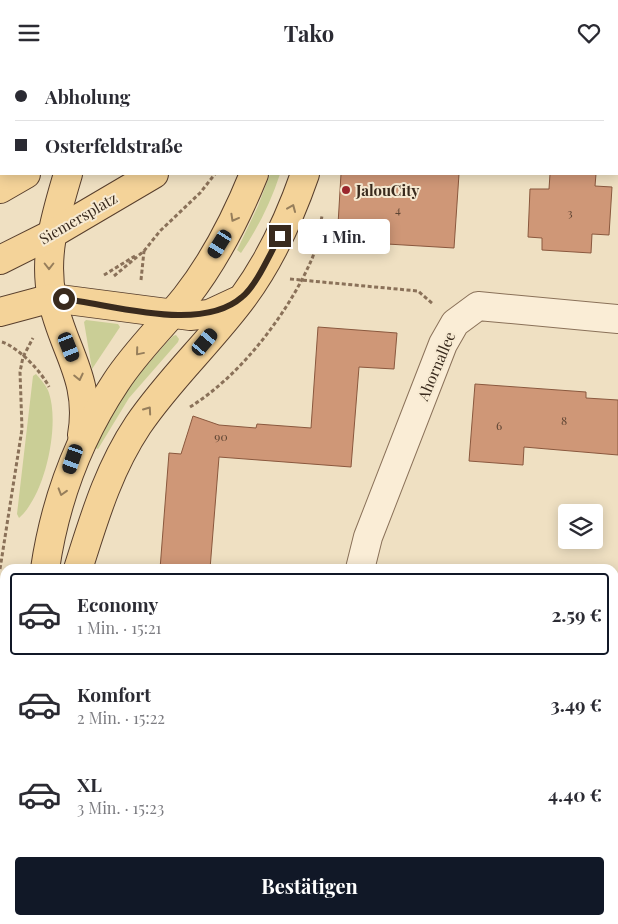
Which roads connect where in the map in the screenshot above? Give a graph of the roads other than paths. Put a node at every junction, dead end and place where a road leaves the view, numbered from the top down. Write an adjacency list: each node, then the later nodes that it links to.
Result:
1 (24, 175): 6 (main road)
2 (68, 175): 7 (main road)
3 (152, 175): 7 (main road, Siemersplatz)
4 (254, 175): 12 (main road, one-way to 12)
5 (305, 175): 9 (main road, one-way to 5)
6 (0, 189)
7 (52, 234): 8 (main road, Siemersplatz); 10 (main road, one-way to 10)
8 (0, 260)
9 (250, 287): 12 (main road); 16 (main road, one-way to 9)
10 (52, 298): 11 (main road); 12 (main road); 14 (main road, one-way to 14)
11 (0, 312)
12 (170, 315): 14 (main road, one-way to 14)
13 (618, 319): 17 (street, Ahornallee)
14 (79, 446): 15 (main road, one-way to 15)
15 (46, 564)
16 (80, 564)
17 (361, 564)

